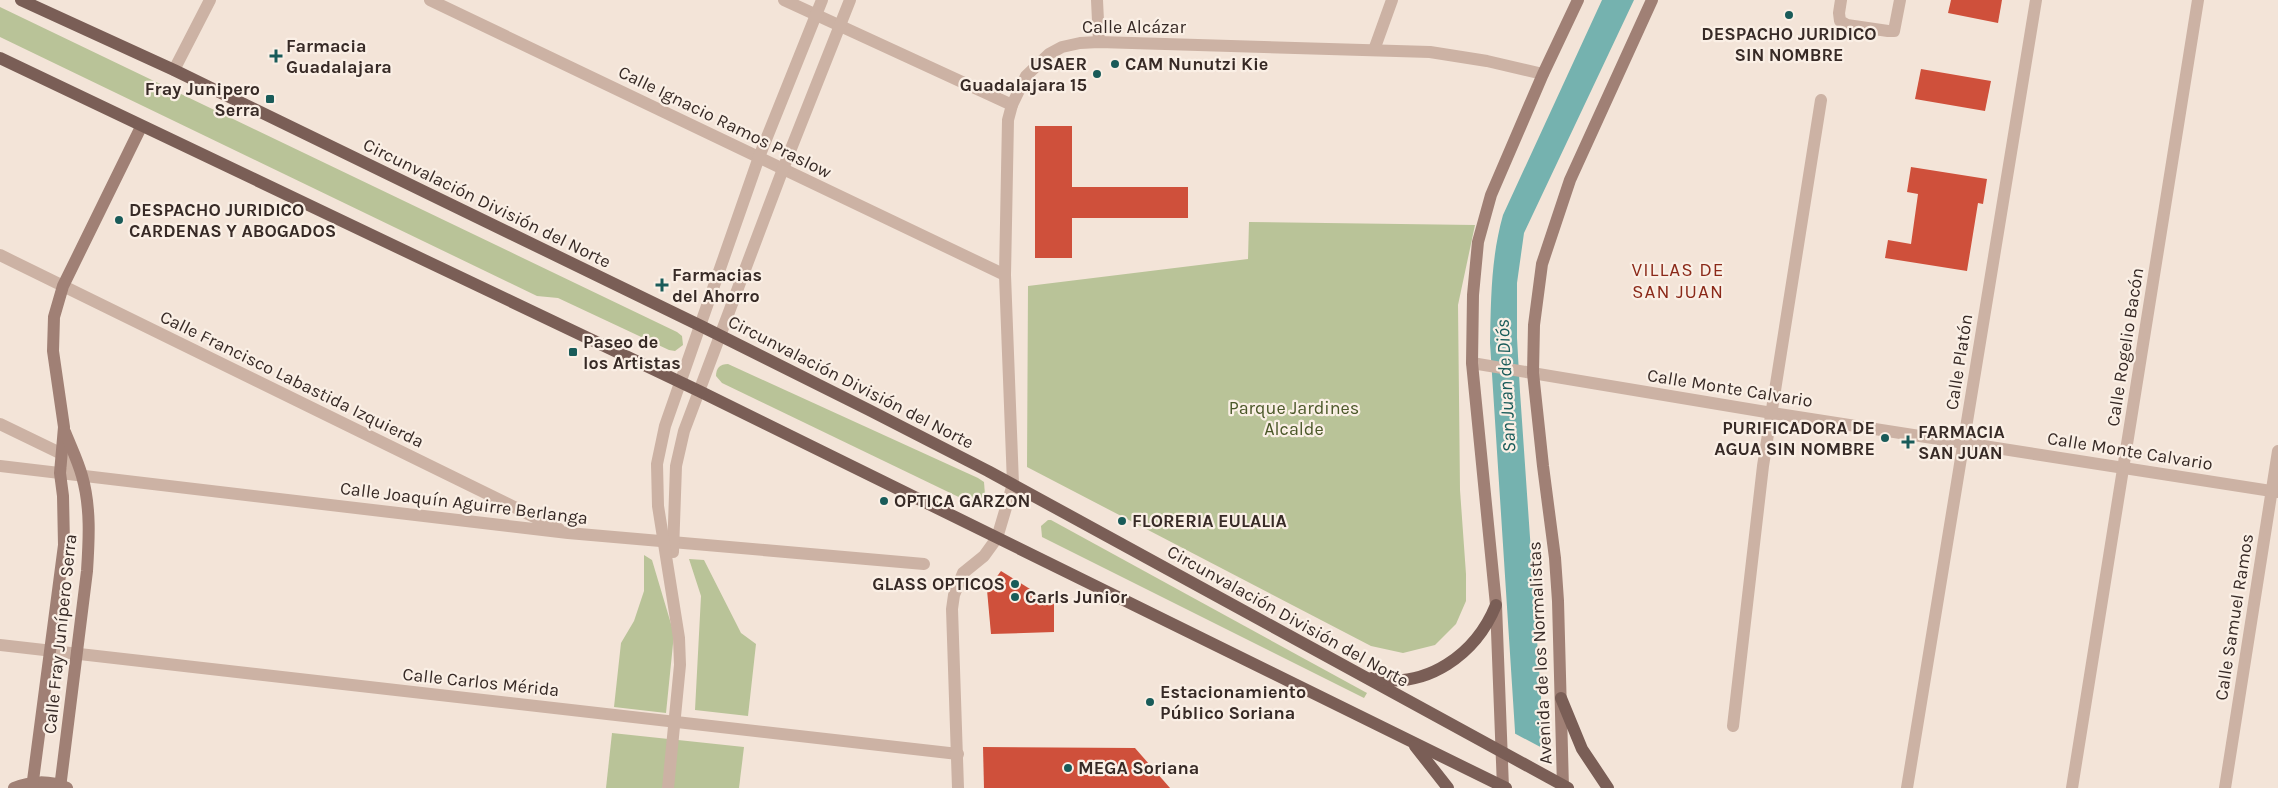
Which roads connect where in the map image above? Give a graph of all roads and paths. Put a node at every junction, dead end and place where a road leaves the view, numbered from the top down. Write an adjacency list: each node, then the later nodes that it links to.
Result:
1 (21, 0): 20 (main road, Circunvalación División del Norte)
2 (210, 0): 20 (street)
3 (430, 0): 25 (street, Calle Ignacio Ramos Praslow)
4 (784, 0): 15 (street)
5 (822, 0): 15 (street)
6 (850, 0): 16 (street)
7 (1097, 0): 17 (street)
8 (1392, 0): 18 (street)
9 (1578, 0): 21 (street)
10 (1652, 0): 33 (street, Avenida de los Normalistas)
11 (1841, 0): 12 (street)
12 (1900, 0)
13 (2036, 0): 39 (street, Calle Platón)
14 (2198, 0): 43 (street, Calle Rogelio Bacón)
15 (816, 16): 16 (street); 25 (street)
16 (840, 27): 23 (street); 26 (street)
17 (1100, 42): 18 (street, Calle Alcázar); 23 (street, Calle Alcázar)
18 (1374, 50): 21 (street, Calle Alcázar)
19 (0, 58): 24 (main road)
20 (174, 70): 30 (main road, Circunvalación División del Norte)
21 (1543, 74): 32 (street)
22 (1821, 100): 36 (street)
23 (1012, 105): 28 (street, Calle Alcázar)
24 (141, 127): 29 (street, Calle Fray Junípero Serra); 34 (main road)
25 (759, 158): 26 (street, Calle Ignacio Ramos Praslow); 30 (street)
26 (783, 169): 28 (street, Calle Ignacio Ramos Praslow); 31 (street)
27 (0, 256): 29 (street, Calle Francisco Labastida Izquierda)
28 (1006, 275): 46 (street, Calle Alcázar)
29 (63, 286): 38 (street, Calle Fray Junípero Serra); 48 (street, Calle Francisco Labastida Izquierda)
30 (701, 326): 31 (main road, Circunvalación División del Norte); 34 (street)
31 (719, 336): 35 (street); 46 (main road, Circunvalación División del Norte)
32 (1477, 364): 33 (street, Calle Monte Calvario); 52 (street)
33 (1529, 372): 36 (street, Calle Monte Calvario); 57 (street, Avenida de los Normalistas)
34 (680, 383): 35 (main road); 50 (street)
35 (698, 391): 49 (main road); 50 (street)
36 (1772, 414): 39 (street, Calle Monte Calvario); 59 (street)
37 (0, 424): 41 (street)
38 (64, 428): 41 (street, Calle Fray Junípero Serra); 45 (street, Calle Fray Junípero Serra)
39 (1964, 443): 43 (street, Calle Monte Calvario); 72 (street, Calle Platón)
40 (2278, 451): 47 (street, Calle Samuel Ramos)
41 (62, 454): 44 (street, Calle Fray Junípero Serra); 45 (street)
42 (0, 466): 44 (street, Calle Joaquín Aguirre Berlanga)
43 (2123, 467): 47 (street, Calle Monte Calvario); 73 (street, Calle Rogelio Bacón)
44 (60, 474): 45 (street, Calle Joaquín Aguirre Berlanga); 54 (street, Calle Fray Junípero Serra)
45 (82, 476): 48 (street, Calle Joaquín Aguirre Berlanga); 55 (street, Calle Fray Junípero Serra)
46 (1013, 484): 49 (street, Calle Alcázar); 56 (main road, Circunvalación División del Norte)
47 (2275, 491): 74 (street, Calle Samuel Ramos)
48 (568, 534): 50 (street, Calle Joaquín Aguirre Berlanga)
49 (997, 538): 60 (main road); 61 (street)
50 (668, 543): 51 (street, Calle Joaquín Aguirre Berlanga); 58 (street)
51 (924, 564)
52 (1496, 605): 56 (main road); 62 (street)
53 (0, 645): 54 (street, Calle Carlos Mérida)
54 (51, 651): 55 (street, Calle Carlos Mérida); 63 (street, Calle Fray Junípero Serra)
55 (77, 654): 58 (street, Calle Carlos Mérida); 65 (street, Calle Fray Junípero Serra)
56 (1362, 676): 62 (main road, Circunvalación División del Norte)
57 (1561, 698): 64 (street, Avenida de los Normalistas); 71 (main road)
58 (675, 722): 61 (street, Calle Carlos Mérida); 68 (street)
59 (1734, 726)
60 (1408, 739): 66 (main road); 70 (main road)
61 (958, 754): 69 (street)
62 (1504, 754): 64 (main road, Circunvalación División del Norte); 66 (street)
63 (32, 785): 65 (street); 67 (street)
64 (1562, 786)
65 (62, 787)
66 (1504, 787)
67 (14, 788)
68 (668, 788)
69 (958, 788)
70 (1448, 788)
71 (1608, 788)
72 (1907, 788)
73 (2072, 788)
74 (2225, 788)

